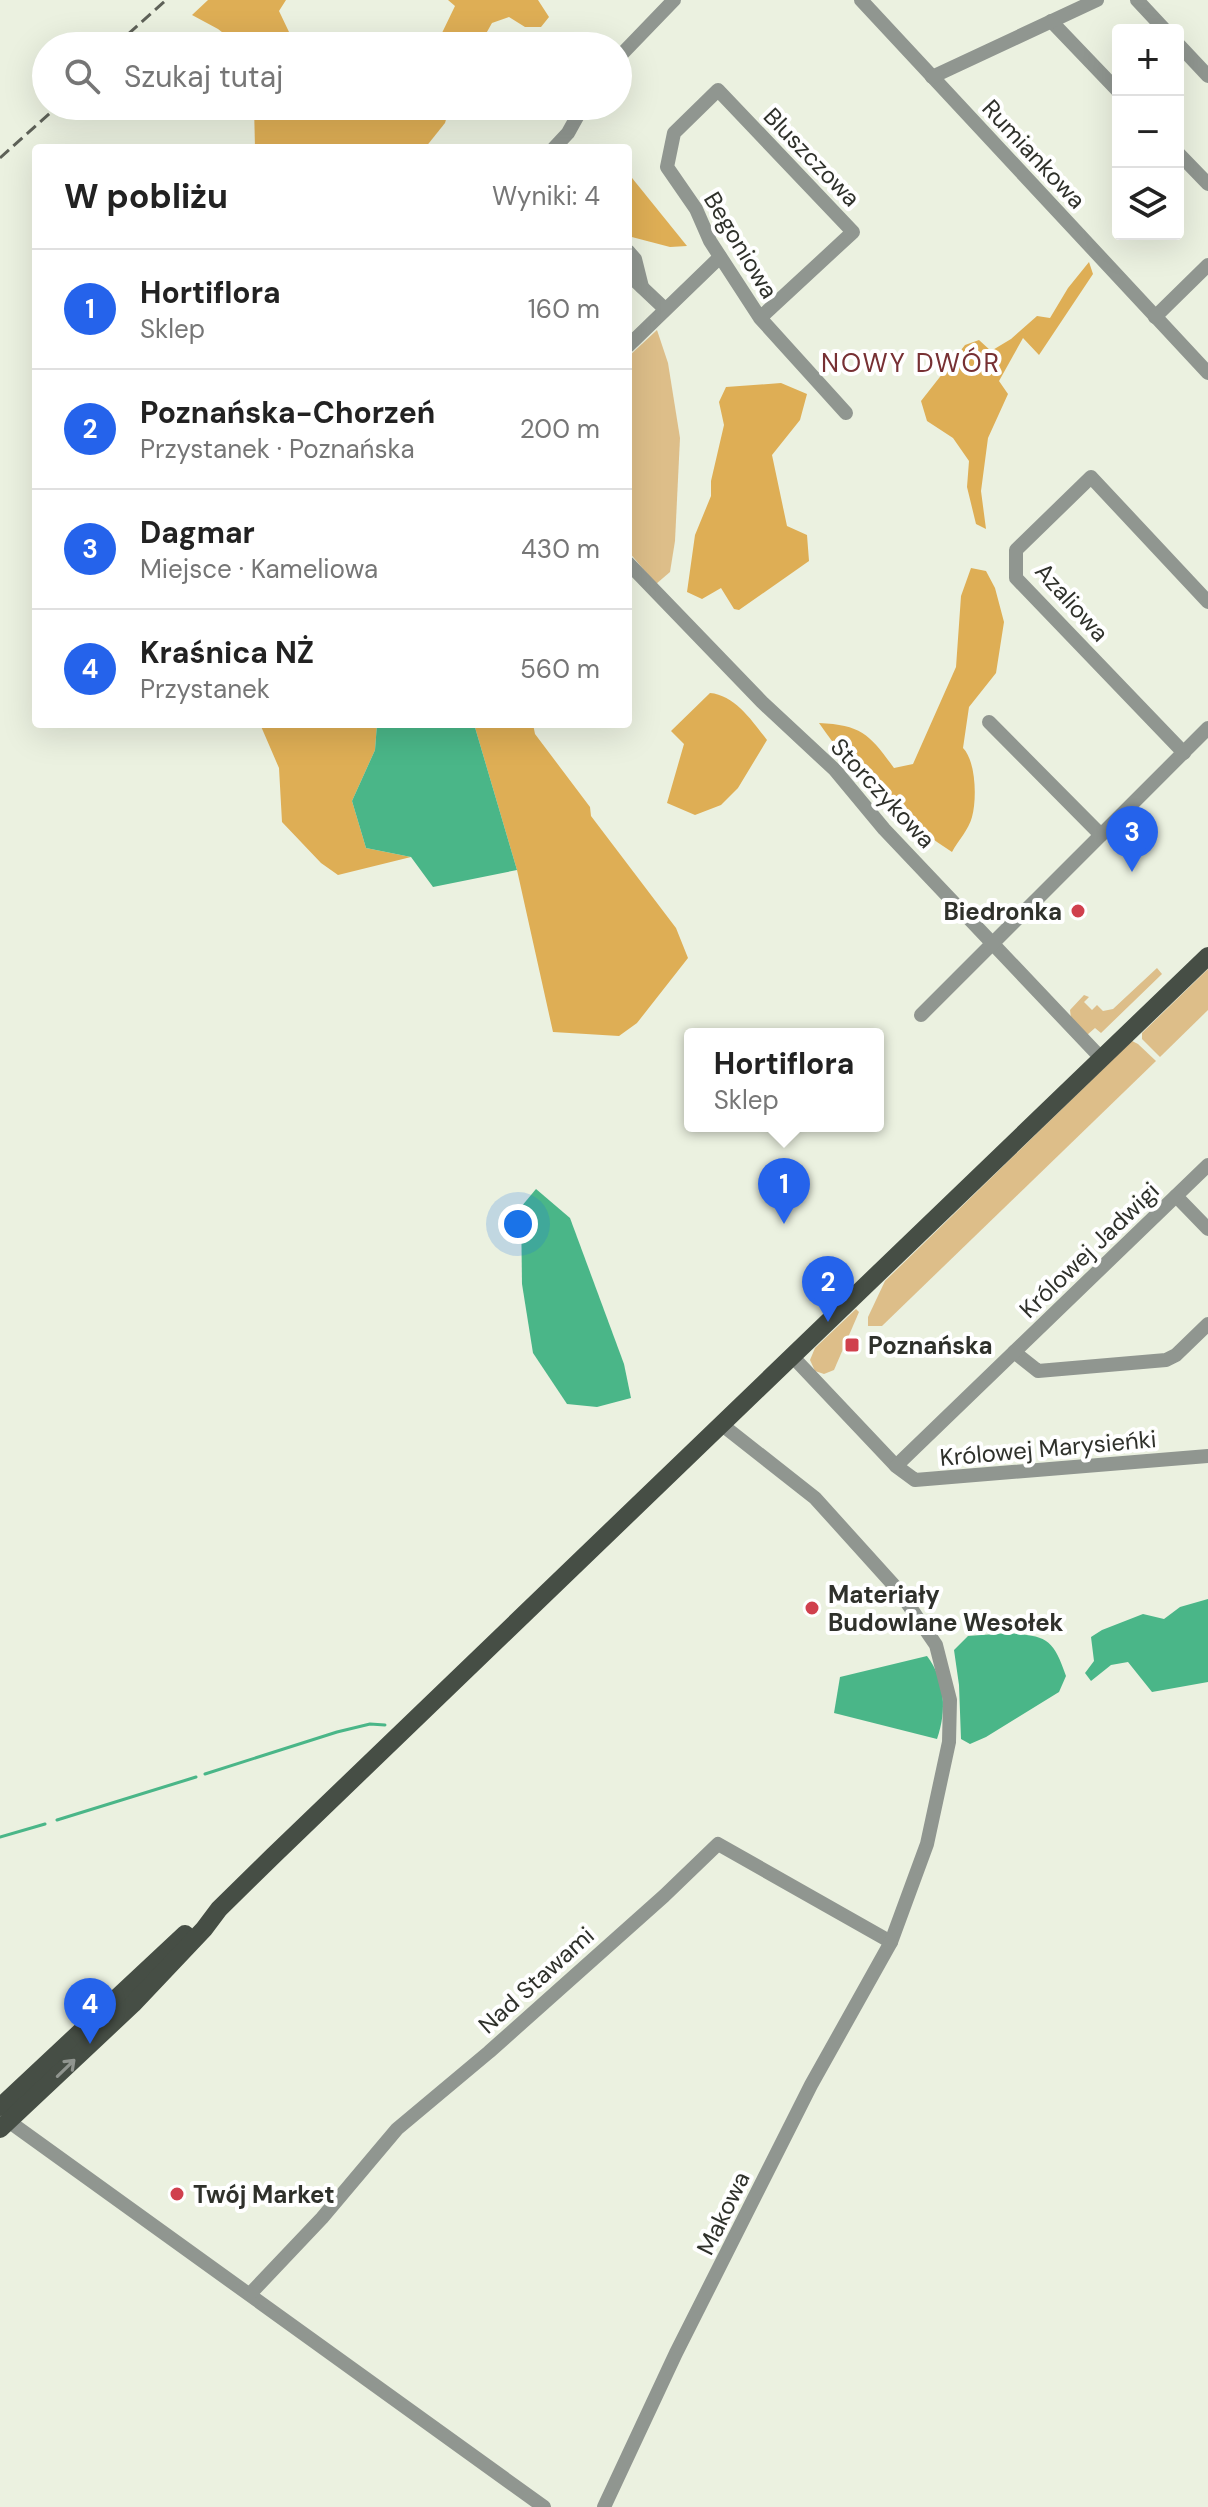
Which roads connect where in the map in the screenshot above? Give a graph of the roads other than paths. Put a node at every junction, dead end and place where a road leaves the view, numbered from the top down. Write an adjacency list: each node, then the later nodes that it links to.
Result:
1 (674, 0): 7 (street)
2 (861, 0): 10 (street, Rumiankowa)
3 (1097, 0): 5 (street)
4 (1137, 0): 6 (street)
5 (1051, 21): 10 (street); 11 (street)
6 (1159, 24)
7 (632, 44)
8 (1184, 50): 9 (street)
9 (1208, 76)
10 (932, 77): 25 (street, Rumiankowa)
11 (1112, 85)
12 (718, 90): 20 (street, Begoniowa); 26 (street, Bluszczowa)
13 (575, 120): 14 (street)
14 (568, 133): 15 (street); 16 (street)
15 (558, 144)
16 (572, 144)
17 (1184, 159): 18 (street)
18 (1208, 184)
19 (632, 256): 23 (street)
20 (720, 257): 24 (street); 26 (street, Begoniowa)
21 (1208, 265): 25 (street)
22 (632, 278): 23 (street)
23 (642, 287): 24 (street)
24 (665, 309): 27 (street)
25 (1155, 317): 28 (street, Rumiankowa)
26 (760, 318): 29 (street, Begoniowa)
27 (632, 342)
28 (1208, 373)
29 (846, 413)
30 (632, 567): 36 (street, Storczykowa)
31 (1208, 602): 34 (street, Azaliowa)
32 (989, 722): 35 (street)
33 (1208, 728): 34 (street)
34 (1184, 753): 35 (street)
35 (1101, 835): 36 (street)
36 (993, 942): 38 (street); 39 (street, Storczykowa)
37 (1208, 956): 39 (main road)
38 (921, 1015)
39 (1101, 1058): 45 (main road)
40 (1208, 1165): 41 (street, Królowej Jadwigi)
41 (1176, 1196): 42 (street); 44 (street, Królowej Jadwigi)
42 (1208, 1229)
43 (1208, 1324): 44 (street)
44 (1014, 1352): 48 (street, Królowej Jadwigi)
45 (792, 1356): 46 (main road); 48 (street)
46 (721, 1424): 49 (street, Makowa); 50 (main road)
47 (1208, 1456): 48 (street, Królowej Marysieńki)
48 (896, 1466)
49 (891, 1942): 51 (street, Nad Stawami); 53 (street, Makowa)
50 (2, 2118): 51 (street)
51 (250, 2294): 52 (street)
52 (544, 2507)
53 (604, 2507)

